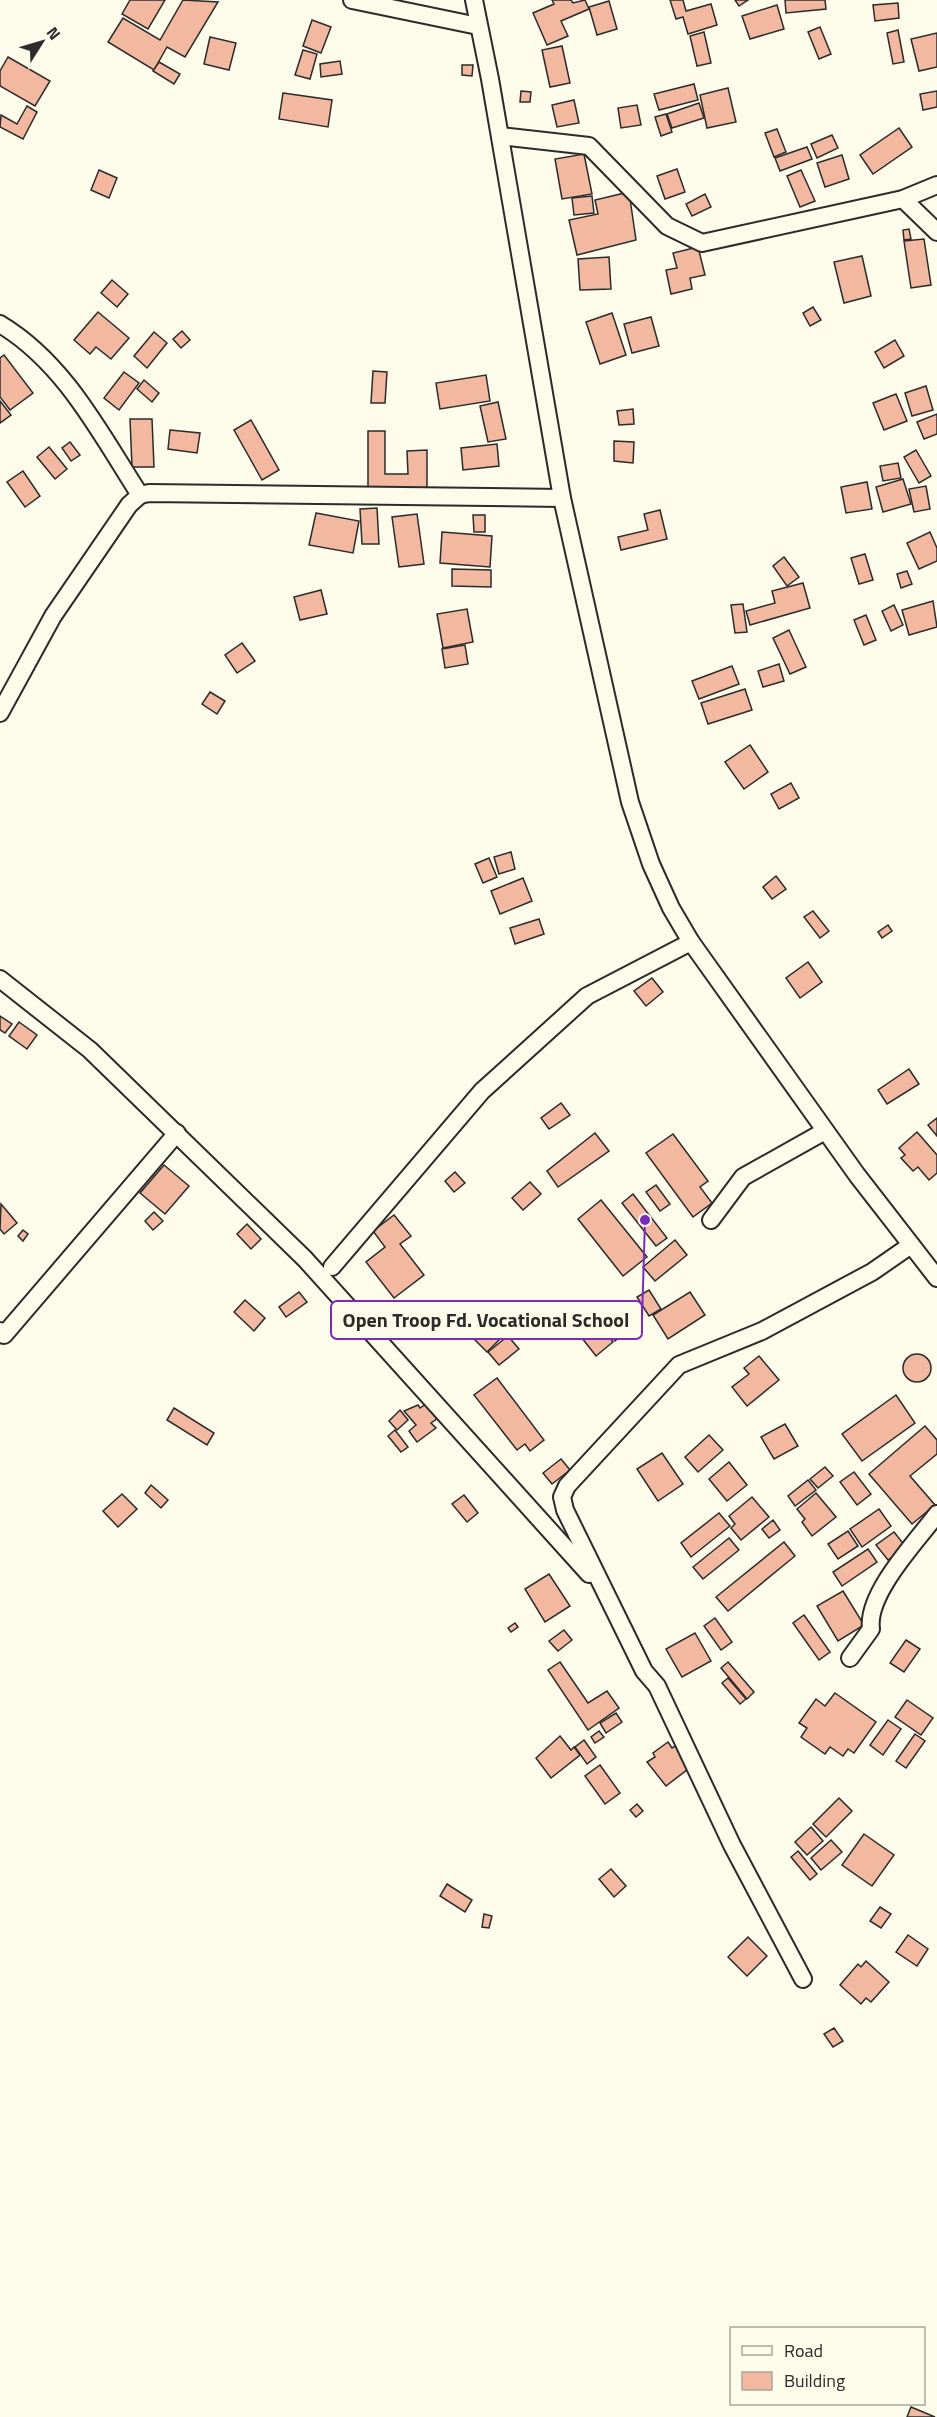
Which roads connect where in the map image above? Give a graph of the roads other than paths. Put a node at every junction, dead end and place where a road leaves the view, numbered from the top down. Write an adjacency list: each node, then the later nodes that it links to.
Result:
1 (352, 0): 3 (street)
2 (474, 0): 3 (street)
3 (478, 26): 4 (street)
4 (500, 136): 6 (street); 10 (street)
5 (937, 185): 6 (street)
6 (903, 199): 7 (street)
7 (937, 232)
8 (0, 324): 9 (street)
9 (140, 495): 10 (street); 11 (street)
10 (562, 498): 12 (street)
11 (0, 713)
12 (691, 942): 14 (street); 18 (street)
13 (0, 979): 15 (street)
14 (825, 1131): 16 (street); 17 (street)
15 (177, 1133): 20 (street); 22 (street)
16 (711, 1220)
17 (911, 1245): 19 (street); 22 (street)
18 (332, 1267)
19 (937, 1278)
20 (1, 1335)
21 (937, 1514): 23 (street)
22 (603, 1590): 24 (street)
23 (850, 1658)
24 (803, 1979)

